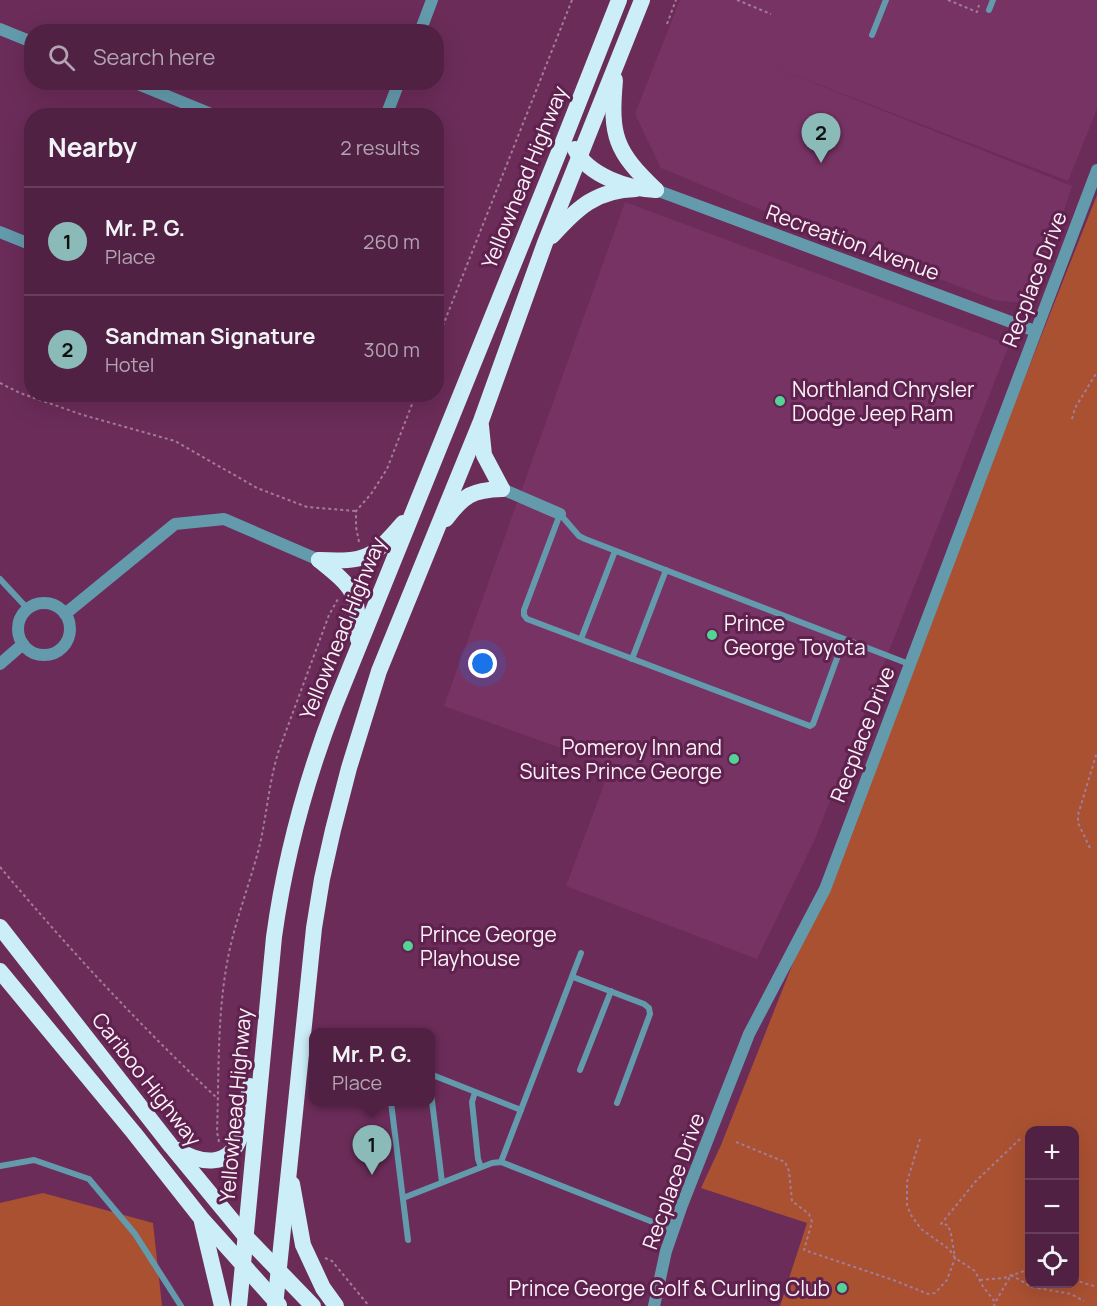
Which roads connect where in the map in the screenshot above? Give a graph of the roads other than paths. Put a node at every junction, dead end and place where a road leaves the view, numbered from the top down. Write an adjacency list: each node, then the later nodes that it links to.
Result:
1 (432, 0): 7 (street)
2 (619, 0): 12 (highway, Yellowhead Highway)
3 (642, 0): 11 (highway, Yellowhead Highway)
4 (886, 0): 9 (lane)
5 (993, 0): 6 (lane)
6 (989, 10)
7 (423, 24)
8 (0, 29): 10 (street)
9 (872, 35)
10 (24, 39)
11 (617, 62): 17 (highway, Yellowhead Highway); 19 (highway)
12 (586, 84): 17 (highway); 26 (highway, Yellowhead Highway)
13 (153, 90): 15 (street)
14 (396, 90): 16 (street)
15 (196, 108)
16 (389, 108)
17 (579, 157): 19 (highway); 22 (highway, Yellowhead Highway)
18 (1097, 170): 23 (street, Recplace Drive)
19 (649, 190): 22 (highway); 23 (street, Recreation Avenue)
20 (0, 232): 21 (street)
21 (24, 242)
22 (545, 243): 24 (highway, Yellowhead Highway)
23 (1035, 331): 41 (street, Recplace Drive)
24 (481, 421): 25 (highway); 28 (highway, Yellowhead Highway)
25 (502, 489): 27 (street); 28 (highway)
26 (412, 513): 30 (highway); 38 (highway, Yellowhead Highway)
27 (560, 514): 29 (lane); 35 (lane)
28 (436, 531): 58 (highway, Yellowhead Highway)
29 (615, 551): 31 (lane); 35 (lane)
30 (319, 560): 34 (street); 38 (highway)
31 (666, 570): 36 (lane); 39 (lane)
32 (0, 579): 33 (lane)
33 (27, 608): 34 (street); 37 (street)
34 (65, 614): 37 (street)
35 (581, 639): 39 (lane)
36 (844, 639): 39 (lane); 41 (lane)
37 (23, 644): 40 (street)
38 (358, 649): 46 (highway, Yellowhead Highway)
39 (633, 659)
40 (0, 664)
41 (909, 664): 63 (street, Recplace Drive)
42 (0, 927): 55 (highway, Cariboo Highway)
43 (581, 953): 45 (lane)
44 (0, 971): 62 (highway, Cariboo Highway)
45 (573, 977): 47 (lane); 54 (lane)
46 (269, 979): 55 (highway); 64 (highway, Yellowhead Highway)
47 (611, 991): 48 (lane); 51 (lane)
48 (580, 1071)
49 (435, 1080): 50 (lane)
50 (475, 1092): 54 (lane); 59 (lane)
51 (617, 1103)
52 (393, 1106): 61 (lane)
53 (434, 1106): 60 (lane)
54 (521, 1110): 56 (lane)
55 (171, 1146): 64 (highway, Cariboo Highway)
56 (501, 1162): 59 (lane); 63 (lane)
57 (0, 1166): 69 (lane)
58 (289, 1167): 67 (highway, Yellowhead Highway); 73 (highway)
59 (481, 1167): 60 (lane)
60 (442, 1182): 61 (lane)
61 (403, 1198): 65 (lane)
62 (201, 1218): 66 (highway, Cariboo Highway); 70 (highway)
63 (674, 1230): 74 (street, Recplace Drive)
64 (246, 1238): 66 (highway, Yellowhead Highway); 67 (highway, Cariboo Highway)
65 (408, 1240)
66 (242, 1266): 68 (highway, Cariboo Highway); 71 (highway, Yellowhead Highway)
67 (278, 1271): 68 (highway, Yellowhead Highway); 72 (highway, Cariboo Highway)
68 (276, 1305)
69 (181, 1306)
70 (222, 1306)
71 (239, 1306)
72 (313, 1306)
73 (336, 1306)
74 (654, 1306)

